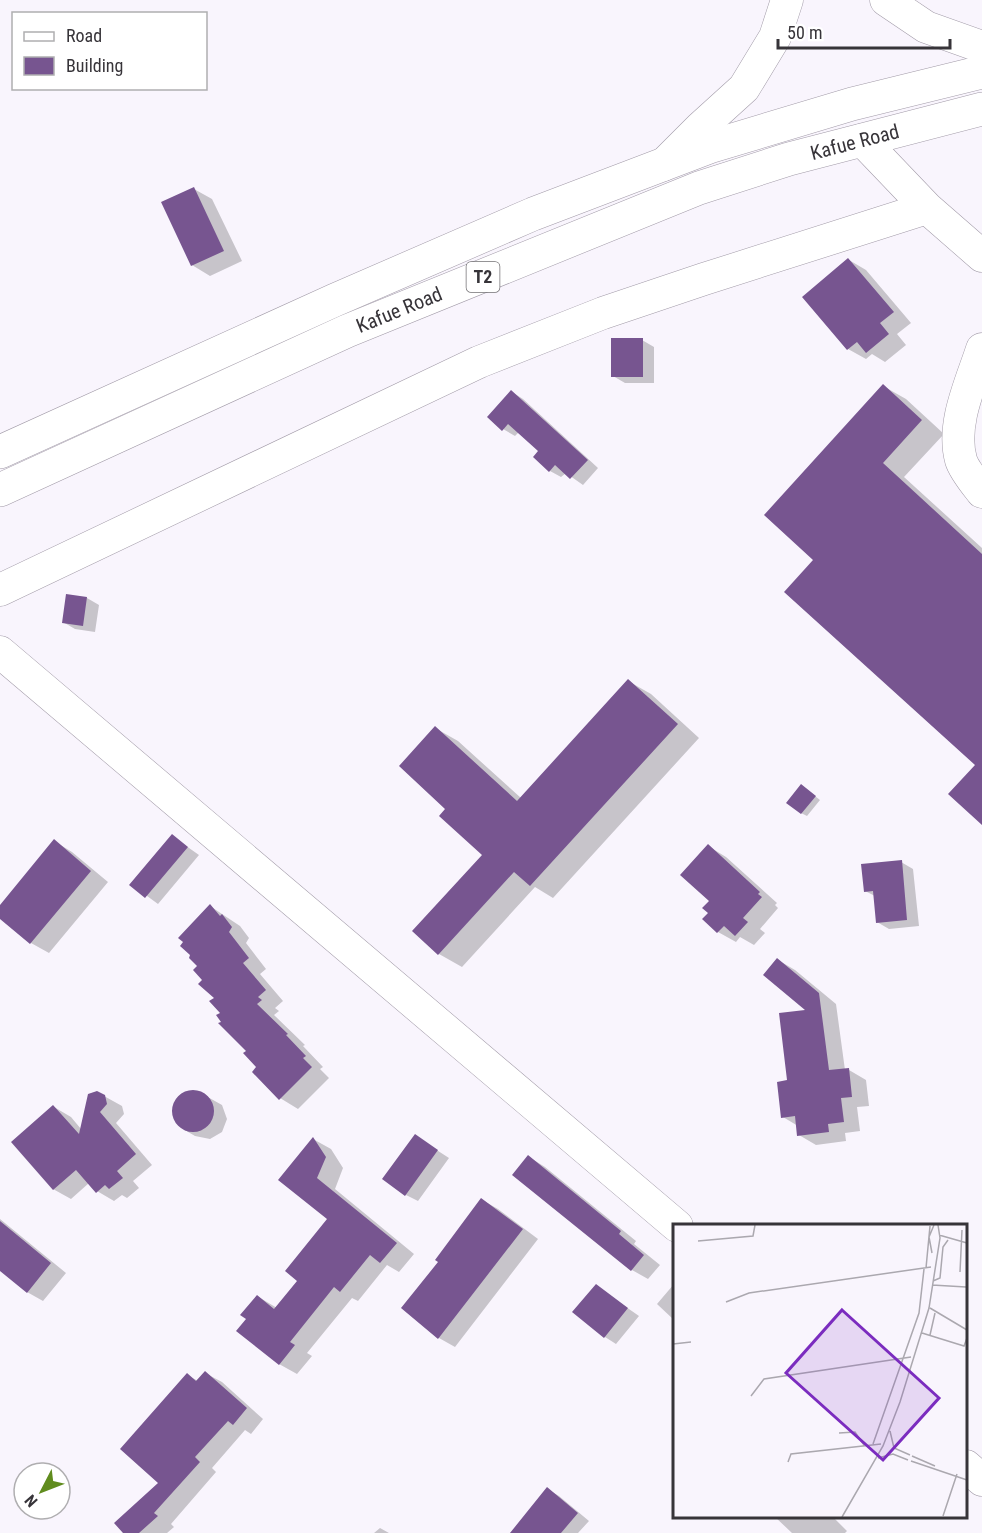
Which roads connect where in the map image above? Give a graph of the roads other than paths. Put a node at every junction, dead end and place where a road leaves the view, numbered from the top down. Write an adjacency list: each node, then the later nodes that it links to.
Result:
1 (786, 0): 7 (street)
2 (886, 0): 3 (street)
3 (982, 47)
4 (982, 72): 7 (main road, Kafue Road / T2)
5 (982, 109): 6 (main road, Kafue Road / T2)
6 (862, 140): 8 (street); 12 (main road, Kafue Road / T2)
7 (663, 165): 11 (main road, Kafue Road / T2)
8 (927, 208): 9 (street); 14 (street)
9 (982, 256)
10 (982, 349): 13 (street)
11 (0, 452)
12 (0, 490)
13 (982, 492)
14 (0, 590)
15 (0, 652): 16 (street)
16 (675, 1224)
17 (967, 1467): 18 (street)
18 (982, 1480)

